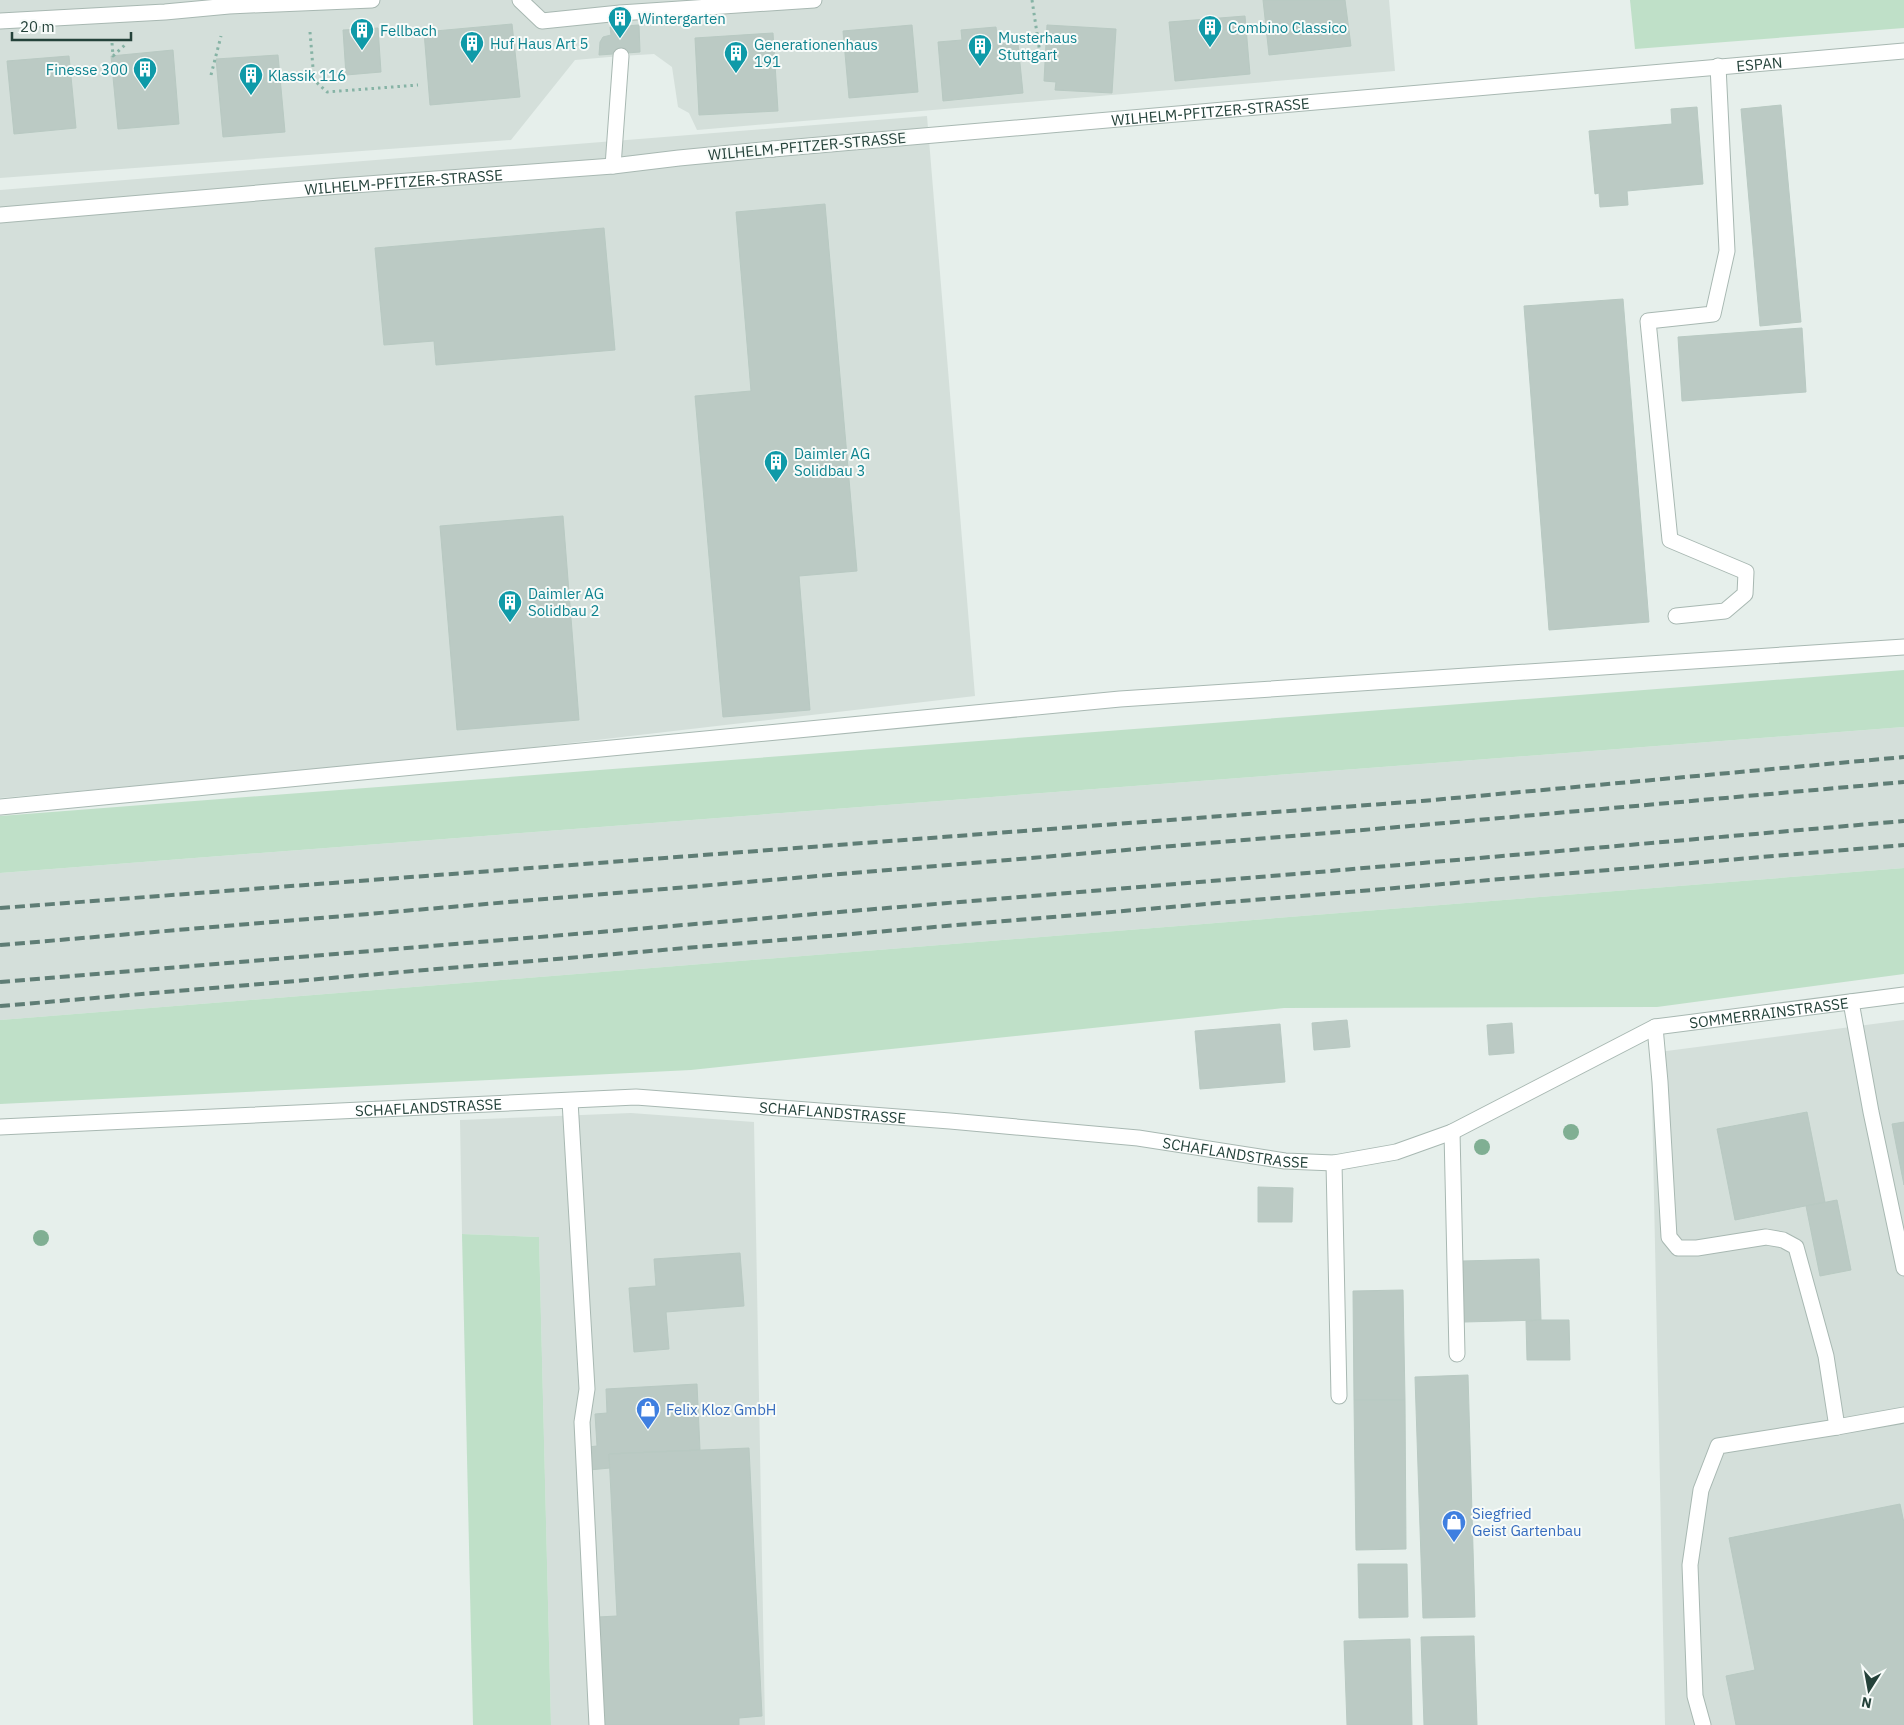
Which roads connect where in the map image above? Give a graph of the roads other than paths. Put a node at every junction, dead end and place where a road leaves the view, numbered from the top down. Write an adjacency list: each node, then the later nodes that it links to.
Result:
1 (372, 0): 4 (street)
2 (520, 0): 3 (street)
3 (814, 0)
4 (0, 21)
5 (1904, 51): 7 (street, ESPAN)
6 (621, 56): 9 (street)
7 (1718, 66): 8 (street, ESPAN); 11 (street)
8 (1614, 75): 9 (street, WILHELM-PFITZER-STRASSE)
9 (613, 166): 10 (street, WILHELM-PFITZER-STRASSE)
10 (0, 215)
11 (1676, 616)
12 (1904, 647): 13 (street)
13 (0, 807)
14 (1904, 995): 15 (street, SOMMERRAINSTRASSE)
15 (1851, 1002): 16 (street, SOMMERRAINSTRASSE); 22 (street)
16 (1655, 1027): 17 (street, SOMMERRAINSTRASSE); 26 (street)
17 (1635, 1037): 20 (street, SCHAFLANDSTRASSE)
18 (570, 1101): 19 (street, SCHAFLANDSTRASSE); 21 (street, SCHAFLANDSTRASSE); 27 (street)
19 (0, 1127)
20 (1452, 1132): 21 (street, SCHAFLANDSTRASSE); 23 (street)
21 (1334, 1163): 24 (street)
22 (1904, 1268)
23 (1457, 1354)
24 (1339, 1396)
25 (1904, 1415): 26 (street)
26 (1837, 1427): 28 (street)
27 (596, 1725)
28 (1703, 1725)

